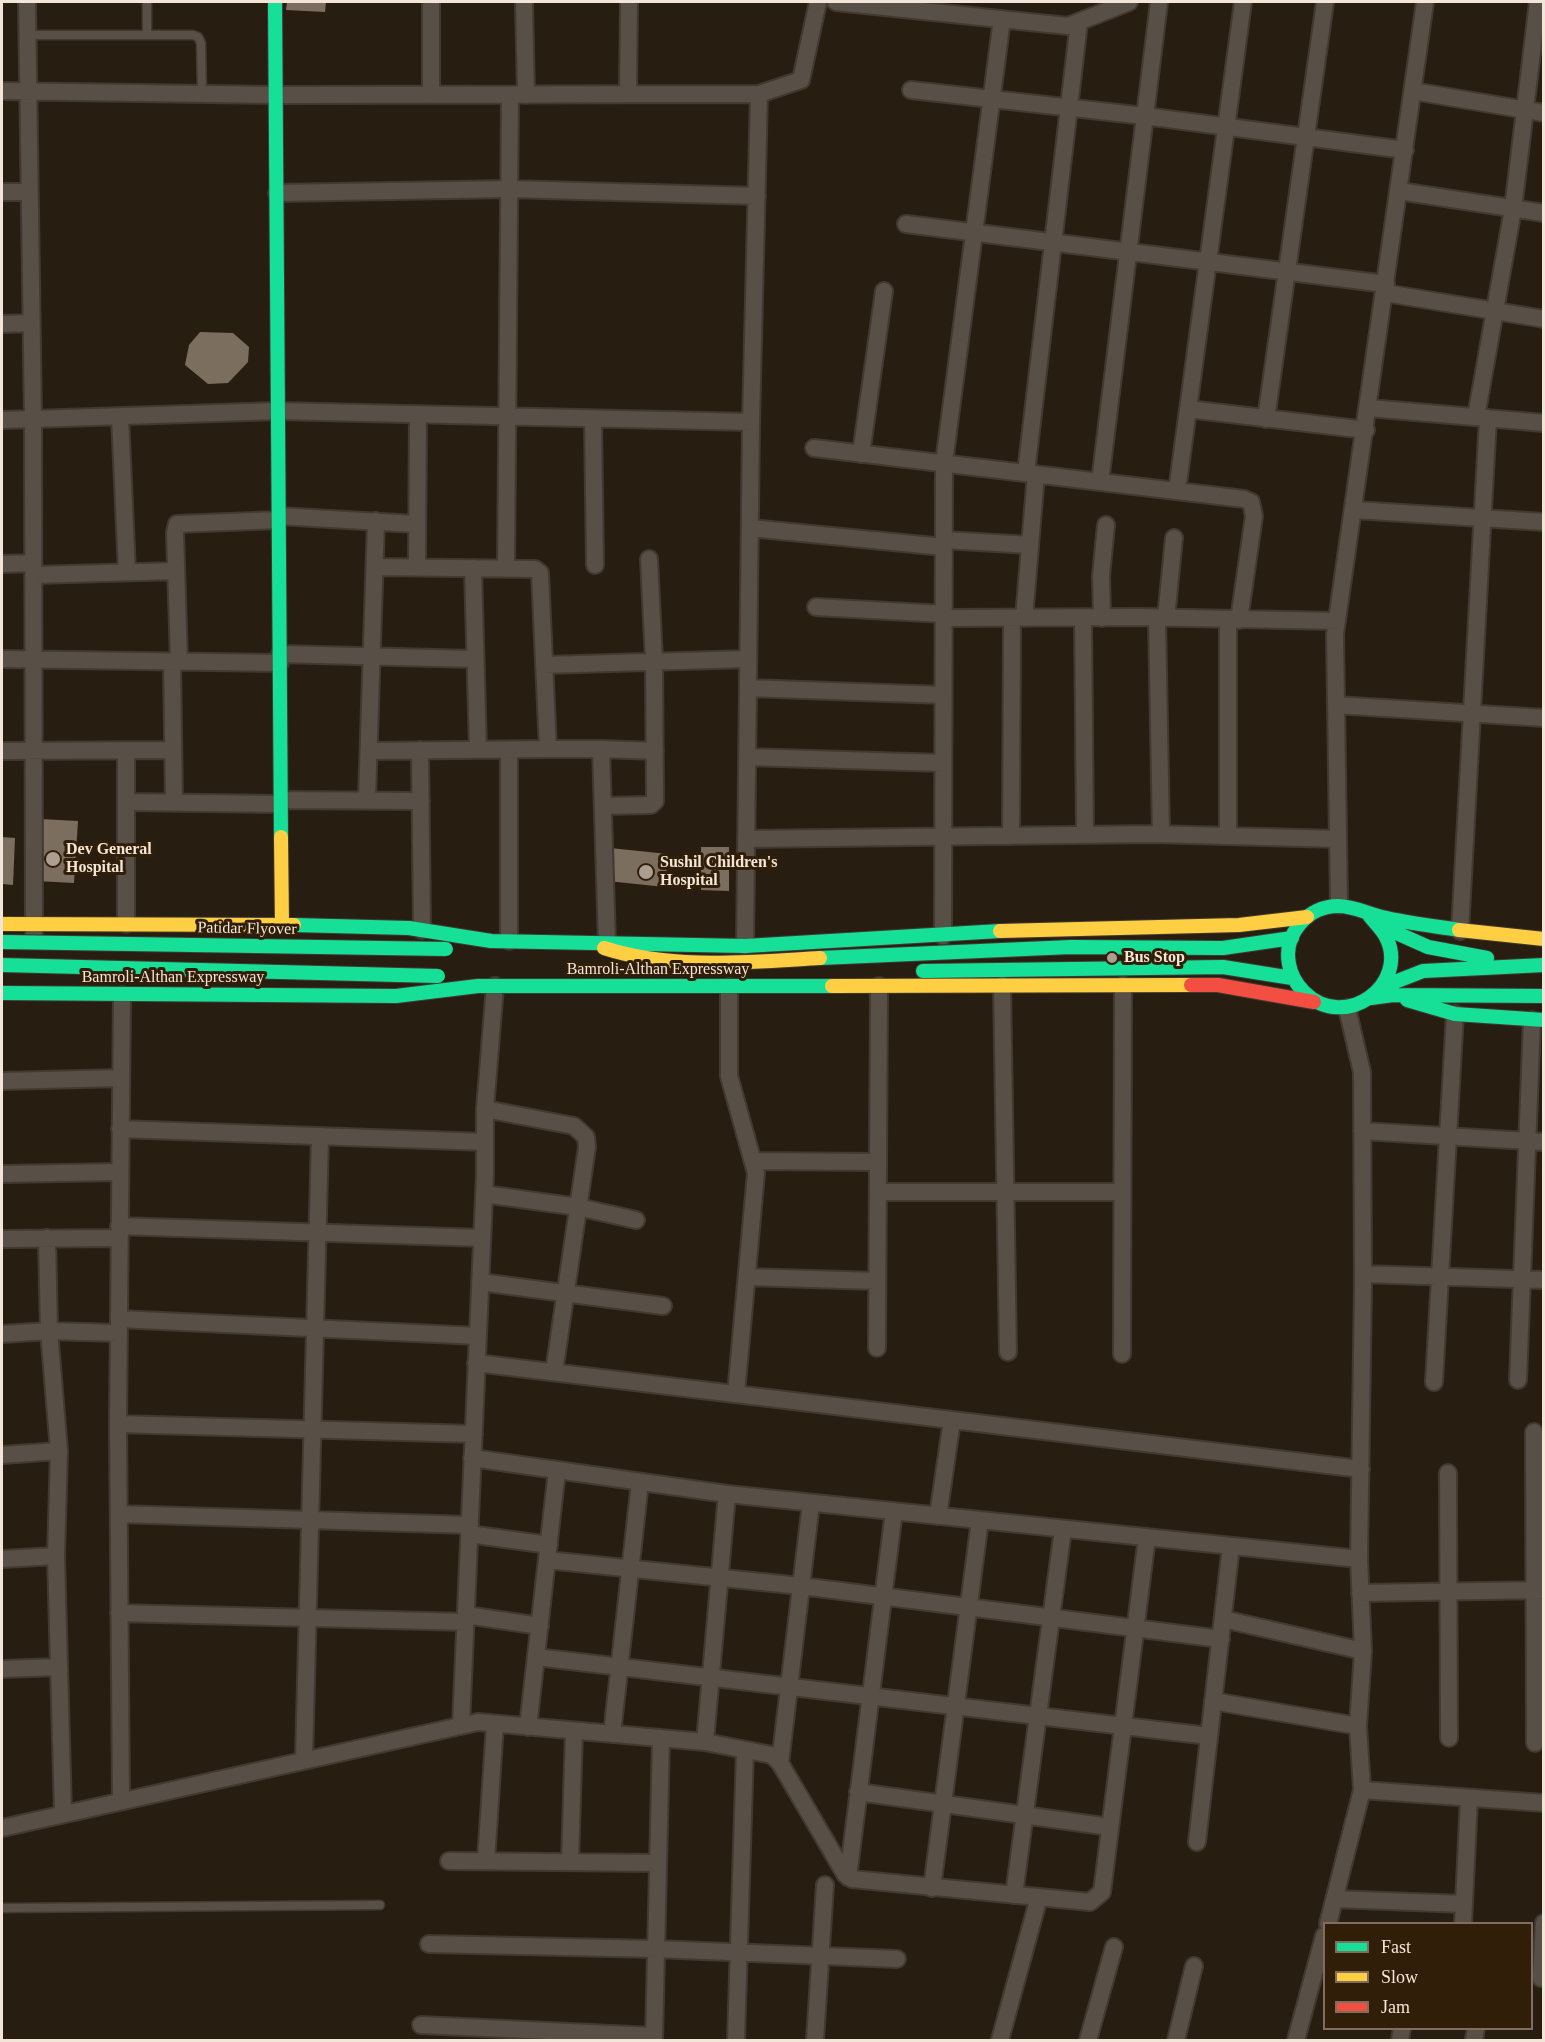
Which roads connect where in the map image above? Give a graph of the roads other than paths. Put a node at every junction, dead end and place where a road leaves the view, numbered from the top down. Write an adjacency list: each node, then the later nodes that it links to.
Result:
1 (27, 2): 19 (street)
2 (147, 2): 20 (lane)
3 (275, 2): 28 (main road)
4 (431, 2): 29 (street)
5 (524, 2): 30 (street)
6 (629, 2): 26 (street)
7 (818, 2): 27 (street)
8 (836, 2): 15 (street)
9 (1129, 2): 16 (street)
10 (1159, 2): 35 (street)
11 (1244, 2): 36 (street)
12 (1325, 2): 37 (street)
13 (1425, 2): 24 (street)
14 (1538, 2): 33 (street)
15 (891, 4): 17 (street)
16 (1096, 8): 18 (street)
17 (995, 13): 18 (street); 31 (street)
18 (1079, 22): 32 (street)
19 (27, 35): 20 (lane); 23 (street)
20 (147, 35): 25 (lane)
21 (911, 90): 31 (street)
22 (2, 91): 23 (street)
23 (27, 91): 25 (street); 42 (street)
24 (1413, 91): 33 (street); 38 (street)
25 (202, 94): 28 (street)
26 (628, 94): 27 (street); 30 (street)
27 (759, 94): 44 (street)
28 (276, 95): 29 (street); 43 (main road)
29 (431, 95): 30 (street)
30 (518, 95): 39 (street)
31 (992, 97): 32 (street); 48 (street)
32 (1069, 107): 35 (street); 49 (street)
33 (1524, 110): 34 (street); 45 (street)
34 (1544, 113)
35 (1145, 116): 36 (street); 50 (street)
36 (1227, 126): 37 (street); 51 (street)
37 (1305, 137): 38 (street); 52 (street)
38 (1405, 150): 40 (street)
39 (510, 189): 43 (street); 44 (street); 64 (street)
40 (1399, 191): 45 (street); 53 (street)
41 (2, 192): 42 (street)
42 (28, 192): 57 (street)
43 (277, 193): 61 (main road)
44 (757, 196): 70 (street)
45 (1513, 208): 46 (street); 55 (street)
46 (1544, 213)
47 (906, 224): 48 (street)
48 (975, 232): 49 (street); 75 (street)
49 (1053, 242): 50 (street); 76 (street)
50 (1129, 252): 51 (street); 77 (street)
51 (1208, 261): 52 (street); 60 (street)
52 (1285, 271): 53 (street); 67 (street)
53 (1386, 288): 55 (street); 59 (street)
54 (884, 291): 74 (street)
55 (1495, 312): 56 (street); 65 (street)
56 (1544, 319)
57 (31, 323): 58 (street); 69 (street)
58 (2, 324)
59 (1369, 408): 65 (street); 72 (street)
60 (1188, 409): 67 (street); 78 (street)
61 (278, 411): 62 (street); 63 (street); 80 (main road)
62 (418, 415): 64 (street); 84 (street)
63 (120, 417): 69 (street); 99 (street)
64 (509, 417): 66 (street); 97 (street)
65 (1482, 418): 71 (street); 81 (street)
66 (593, 419): 70 (street); 92 (street)
67 (1266, 419): 72 (street)
68 (2, 420): 69 (street)
69 (33, 420): 96 (street)
70 (751, 422): 86 (street)
71 (1544, 423)
72 (1366, 430): 79 (street)
73 (814, 448): 74 (street)
74 (861, 454): 75 (street)
75 (944, 463): 76 (street); 88 (street)
76 (1031, 474): 77 (street); 89 (street)
77 (1100, 482): 78 (street)
78 (1177, 491): 106 (street)
79 (1355, 510): 81 (street); 107 (street)
80 (279, 518): 82 (street); 98 (street); 109 (main road)
81 (1482, 518): 83 (street); 120 (street)
82 (376, 521): 84 (street); 93 (street)
83 (1544, 522)
84 (415, 524): 94 (street)
85 (1106, 525): 104 (street)
86 (750, 528): 88 (street); 113 (street)
87 (1174, 538): 105 (street)
88 (944, 544): 89 (street); 101 (street)
89 (1030, 545): 102 (street)
90 (649, 559): 115 (street)
91 (2, 564): 96 (street)
92 (595, 565)
93 (375, 567): 94 (street); 108 (street)
94 (417, 567): 95 (street)
95 (473, 568): 97 (street); 112 (street)
96 (34, 569): 99 (street); 111 (street)
97 (506, 569): 116 (street)
98 (176, 571): 99 (street); 114 (street)
99 (127, 572)
100 (816, 607): 101 (street)
101 (943, 616): 102 (street); 118 (street)
102 (1018, 618): 103 (street); 143 (street)
103 (1083, 618): 104 (street); 142 (street)
104 (1102, 618): 105 (street)
105 (1162, 618): 106 (street); 141 (street)
106 (1234, 619): 107 (street); 144 (street)
107 (1337, 621): 119 (street)
108 (371, 657): 109 (street); 112 (street); 125 (street)
109 (280, 658): 114 (street); 138 (main road)
110 (2, 659): 111 (street)
111 (34, 659): 114 (street); 132 (street)
112 (474, 659): 127 (street)
113 (748, 659): 115 (street); 117 (street)
114 (176, 661): 124 (street)
115 (654, 662): 116 (street); 131 (street)
116 (544, 664): 122 (street)
117 (748, 688): 118 (street); 133 (street)
118 (943, 695): 134 (street)
119 (1336, 705): 120 (street); 147 (street)
120 (1470, 711): 121 (street); 157 (street)
121 (1544, 718)
122 (548, 749): 123 (street); 128 (street)
123 (601, 749): 131 (street); 140 (street)
124 (173, 750): 130 (street); 139 (street)
125 (369, 750): 126 (street); 135 (street)
126 (420, 750): 127 (street); 136 (street)
127 (478, 750): 128 (street)
128 (509, 750): 162 (street)
129 (2, 751): 132 (street)
130 (126, 751): 132 (street); 137 (street)
131 (655, 751): 140 (street)
132 (34, 752): 152 (street)
133 (747, 757): 134 (street); 146 (street)
134 (943, 764): 145 (street)
135 (368, 799): 136 (street); 138 (street)
136 (421, 801): 156 (street)
137 (126, 802): 139 (street); 153 (street)
138 (281, 802): 139 (street); 154 (main road)
139 (174, 803)
140 (603, 806): 165 (street)
141 (1161, 834): 142 (street); 144 (street)
142 (1085, 835): 143 (street)
143 (1011, 836): 145 (street)
144 (1228, 836): 147 (street)
145 (943, 837): 146 (street); 158 (street)
146 (746, 839): 166 (street)
147 (1338, 839): 148 (street)
148 (1339, 905): 149 (main road); 150 (main road)
149 (1369, 915): 155 (main road); 157 (main road)
150 (1307, 916): 158 (main road); 159 (main road)
151 (2, 924): 152 (main road)
152 (34, 924): 153 (main road); 180 (street)
153 (126, 924): 154 (main road)
154 (282, 925): 156 (main road)
155 (1381, 926): 167 (main road); 178 (main road)
156 (422, 930): 161 (main road)
157 (1460, 931): 160 (main road)
158 (943, 936): 166 (main road)
159 (1292, 938): 164 (main road); 170 (main road)
160 (1544, 939)
161 (491, 941): 162 (main road); 163 (main road, Patidar Flyover, bridge)
162 (509, 941): 164 (main road)
163 (2, 942)
164 (590, 943): 165 (main road)
165 (607, 943): 166 (main road)
166 (745, 946)
167 (1526, 964): 168 (main road); 178 (main road)
168 (1544, 964)
169 (2, 965): 172 (main road, bridge)
170 (1292, 978): 176 (main road); 183 (main road)
171 (1123, 985): 175 (main road, Bamroli-Althan Expressway); 183 (main road, Bamroli-Althan Expressway); 201 (street)
172 (477, 986): 173 (main road, Bamroli-Althan Expressway); 181 (main road, Bamroli-Althan Expressway)
173 (495, 986): 176 (main road, Bamroli-Althan Expressway); 189 (street)
174 (879, 986): 175 (main road, Bamroli-Althan Expressway); 177 (main road, Bamroli-Althan Expressway); 197 (street)
175 (1002, 986): 200 (street)
176 (592, 987): 177 (main road, Bamroli-Althan Expressway)
177 (729, 987): 196 (street)
178 (1388, 991): 182 (main road); 184 (main road); 185 (main road)
179 (2, 993): 180 (main road, Bamroli-Althan Expressway)
180 (32, 993): 181 (main road, Bamroli-Althan Expressway)
181 (122, 995): 187 (street)
182 (1544, 996)
183 (1314, 1002): 184 (main road)
184 (1347, 1008): 191 (street)
185 (1455, 1014): 186 (main road); 193 (street)
186 (1538, 1020): 194 (street)
187 (121, 1078): 188 (street); 190 (street)
188 (2, 1081)
189 (485, 1109): 195 (street); 204 (street)
190 (120, 1129): 192 (street); 198 (street)
191 (1362, 1131): 193 (street); 211 (street)
192 (320, 1136): 195 (street); 207 (street)
193 (1448, 1136): 194 (street); 212 (street)
194 (1535, 1141): 214 (street)
195 (485, 1142): 203 (street)
196 (753, 1161): 197 (street); 213 (street)
197 (878, 1162): 202 (street)
198 (120, 1172): 199 (street); 206 (street)
199 (2, 1174)
200 (1006, 1191): 201 (street); 202 (street); 226 (street)
201 (1122, 1191): 227 (street)
202 (878, 1192): 216 (street)
203 (484, 1194): 204 (street); 208 (street)
204 (578, 1207): 205 (street); 218 (street)
205 (636, 1220)
206 (119, 1232): 207 (street); 210 (street); 220 (street)
207 (318, 1233): 208 (street); 221 (street)
208 (482, 1238): 217 (street)
209 (2, 1239): 210 (street)
210 (47, 1239): 222 (street)
211 (1363, 1274): 212 (street); 241 (street)
212 (1440, 1275): 214 (street); 231 (street)
213 (747, 1277): 216 (street); 232 (street)
214 (1522, 1278): 215 (street); 230 (street)
215 (1544, 1280)
216 (877, 1281): 225 (street)
217 (480, 1282): 218 (street); 224 (street)
218 (566, 1291): 219 (street); 229 (street)
219 (663, 1306)
220 (119, 1326): 221 (street); 222 (street); 234 (street)
221 (315, 1329): 224 (street); 235 (street)
222 (50, 1331): 223 (street); 238 (street)
223 (2, 1334)
224 (478, 1336): 228 (street)
225 (877, 1347)
226 (1008, 1352)
227 (1122, 1354)
228 (477, 1363): 229 (street); 237 (street)
229 (554, 1372): 232 (street)
230 (1518, 1380)
231 (1434, 1382)
232 (736, 1394): 233 (street)
233 (952, 1420): 241 (street); 249 (street)
234 (118, 1424): 235 (street); 248 (street)
235 (313, 1430): 237 (street); 250 (street)
236 (1534, 1432): 263 (street)
237 (474, 1434): 240 (street)
238 (59, 1451): 239 (street); 257 (street)
239 (2, 1455)
240 (472, 1458): 242 (street); 253 (street)
241 (1361, 1469): 259 (street)
242 (557, 1470): 244 (street); 256 (street)
243 (1448, 1473): 264 (street)
244 (640, 1482): 245 (street); 260 (street)
245 (727, 1494): 246 (street); 261 (street)
246 (811, 1503): 247 (street); 262 (street)
247 (894, 1511): 249 (street); 266 (street)
248 (119, 1514): 250 (street); 268 (street)
249 (938, 1516): 251 (street)
250 (308, 1520): 253 (street); 269 (street)
251 (980, 1520): 252 (street); 267 (street)
252 (1063, 1529): 254 (street); 271 (street)
253 (470, 1530): 256 (street); 270 (street)
254 (1148, 1538): 255 (street); 274 (street)
255 (1231, 1546): 259 (street); 272 (street)
256 (548, 1552): 260 (street); 273 (street)
257 (56, 1556): 258 (street); 278 (street)
258 (2, 1558)
259 (1359, 1559): 265 (street)
260 (630, 1569): 261 (street); 279 (street)
261 (719, 1579): 262 (street); 281 (street)
262 (801, 1586): 266 (street); 282 (street)
263 (1538, 1590): 264 (street); 298 (street)
264 (1449, 1591): 265 (street); 296 (street)
265 (1360, 1593): 276 (street)
266 (883, 1596): 267 (street); 283 (street)
267 (969, 1607): 271 (street); 285 (street)
268 (119, 1613): 269 (street); 305 (street)
269 (307, 1618): 270 (street); 300 (street)
270 (466, 1618): 273 (street); 288 (street)
271 (1051, 1618): 274 (street); 286 (street)
272 (1223, 1619): 275 (street); 276 (street)
273 (540, 1626): 277 (street)
274 (1136, 1629): 275 (street); 290 (street)
275 (1221, 1640): 284 (street)
276 (1363, 1651): 291 (street)
277 (536, 1657): 279 (street); 289 (street)
278 (59, 1667): 280 (street); 308 (street)
279 (620, 1668): 281 (street); 293 (street)
280 (2, 1669)
281 (710, 1677): 282 (street); 297 (street)
282 (789, 1687): 283 (street); 301 (street)
283 (870, 1695): 285 (street); 303 (street)
284 (1213, 1701): 291 (street); 294 (street)
285 (956, 1706): 286 (street); 306 (street)
286 (1038, 1717): 290 (street); 309 (street)
287 (495, 1724): 288 (street); 289 (street); 314 (street)
288 (461, 1725): 300 (street)
289 (528, 1726): 292 (street)
290 (1123, 1726): 294 (street); 310 (street)
291 (1358, 1726): 302 (street)
292 (574, 1731): 293 (street); 315 (street)
293 (612, 1734): 295 (street)
294 (1209, 1736): 312 (street)
295 (661, 1738): 297 (street); 316 (street)
296 (1449, 1738)
297 (705, 1742): 299 (street)
298 (1535, 1743)
299 (745, 1750): 301 (street); 333 (street)
300 (304, 1759): 305 (street)
301 (780, 1763): 317 (street)
302 (1362, 1790): 304 (street); 322 (street)
303 (858, 1792): 306 (street); 317 (street)
304 (1469, 1798): 307 (street); 323 (street)
305 (121, 1800): 308 (street)
306 (943, 1803): 309 (street); 319 (street)
307 (1544, 1803)
308 (63, 1813): 311 (street)
309 (1025, 1813): 310 (street); 320 (street)
310 (1110, 1827): 321 (street)
311 (2, 1828)
312 (1197, 1842)
313 (449, 1861): 314 (street)
314 (486, 1861): 315 (street)
315 (570, 1862): 316 (street)
316 (658, 1863): 332 (street)
317 (848, 1877): 319 (street)
318 (825, 1885): 334 (street)
319 (932, 1887): 320 (street)
320 (1014, 1895): 321 (street)
321 (1040, 1897): 342 (street)
322 (1335, 1899): 323 (street); 326 (street)
323 (1464, 1904): 327 (street)
324 (380, 1905): 325 (lane)
325 (2, 1908)
326 (1328, 1922)
327 (1463, 1922)
328 (1544, 1923): 337 (street)
329 (1323, 1940): 345 (street)
330 (429, 1944): 332 (street)
331 (1114, 1947): 343 (street)
332 (656, 1948): 333 (street); 339 (street)
333 (738, 1952): 334 (street); 340 (street)
334 (819, 1956): 335 (street); 341 (street)
335 (897, 1959)
336 (1194, 1966): 344 (street)
337 (1541, 1978)
338 (421, 2025): 339 (street)
339 (654, 2038)
340 (736, 2040)
341 (815, 2040)
342 (1000, 2040)
343 (1088, 2040)
344 (1176, 2040)
345 (1296, 2040)

